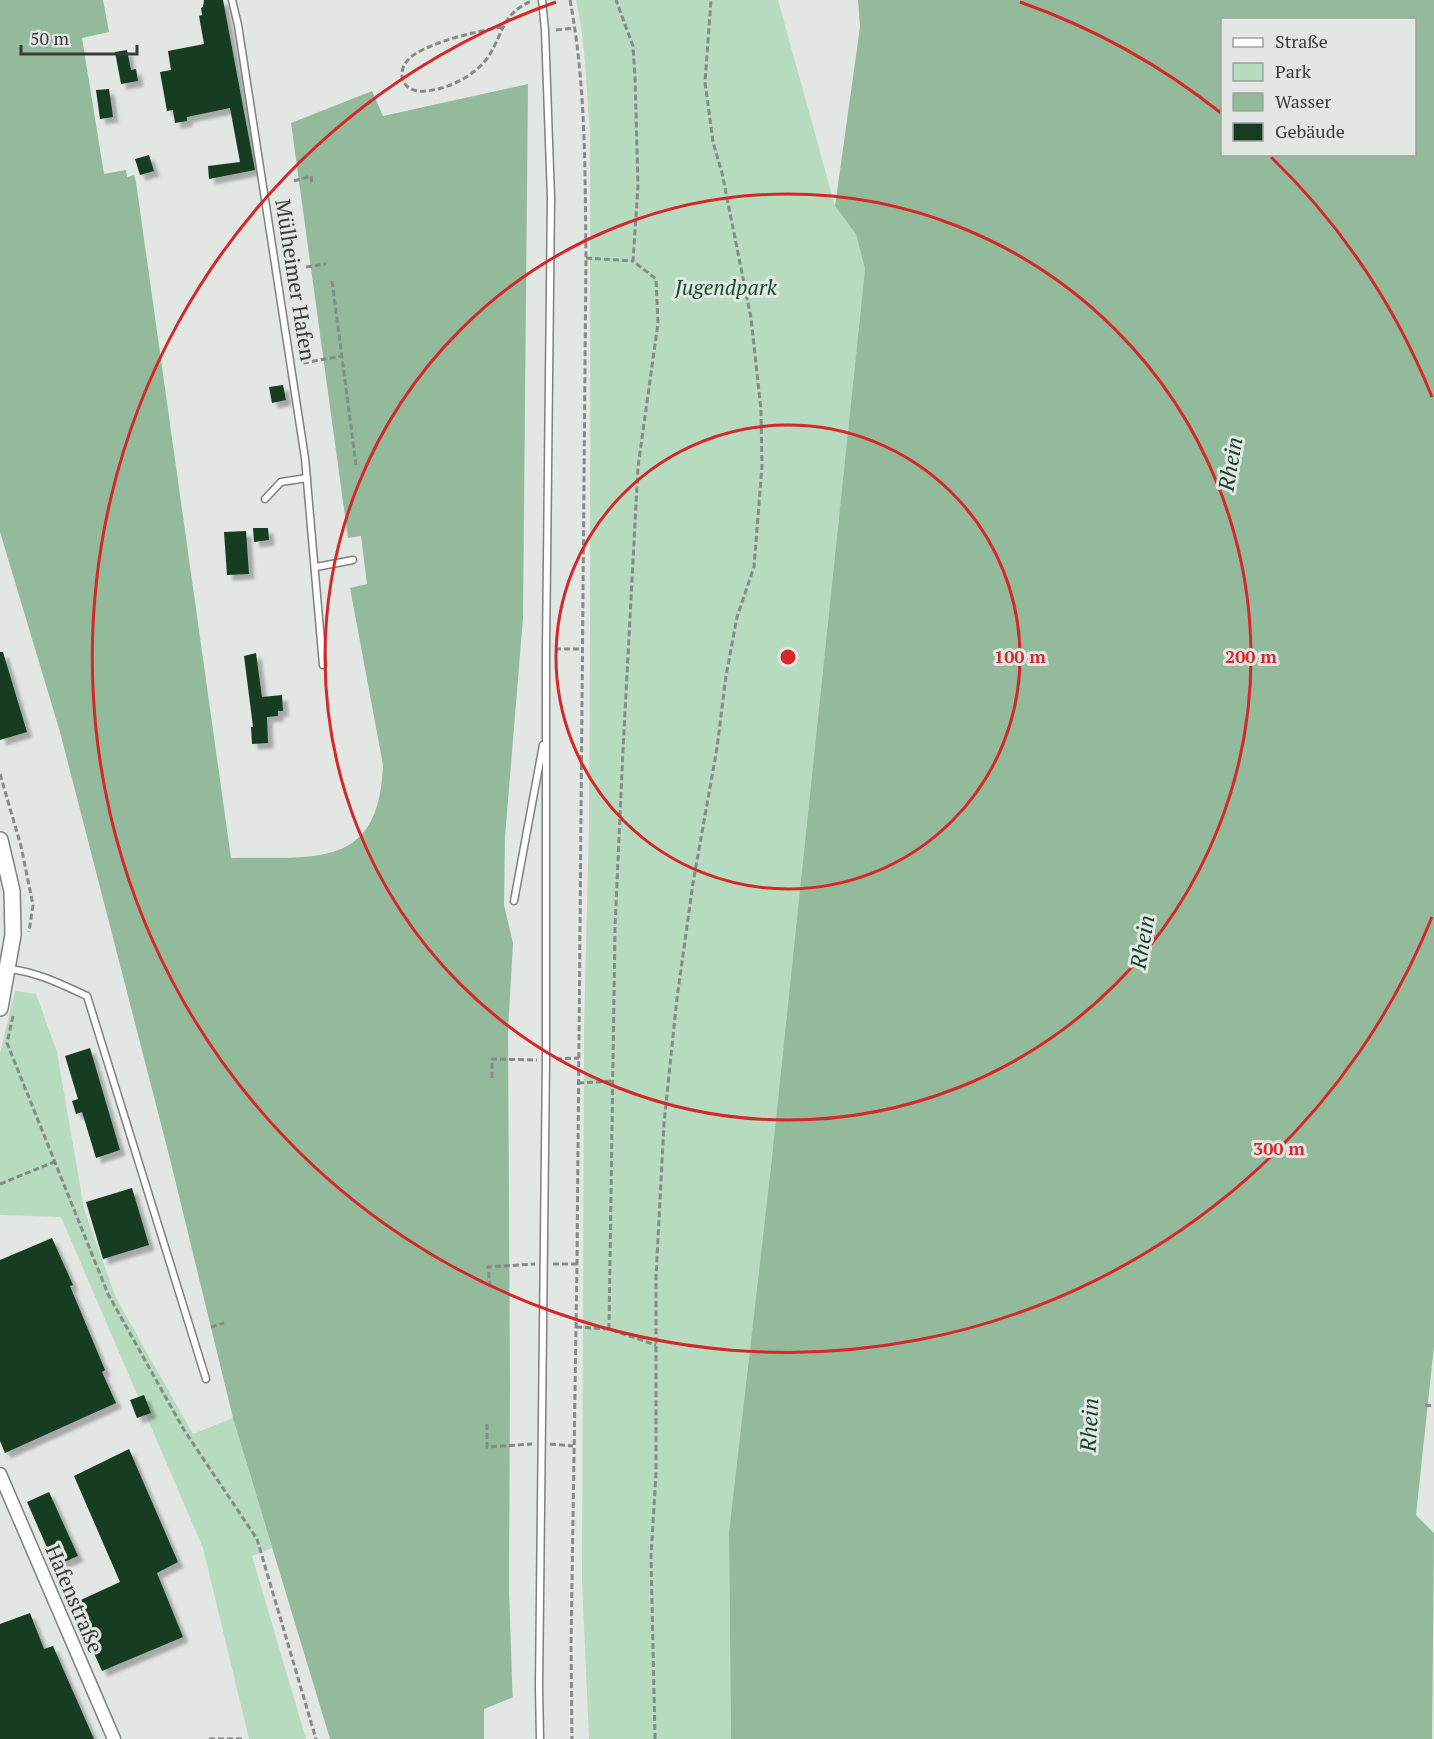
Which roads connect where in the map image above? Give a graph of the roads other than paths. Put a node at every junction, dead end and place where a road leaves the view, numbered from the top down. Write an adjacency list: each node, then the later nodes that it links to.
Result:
1 (232, 0): 3 (lane, Mülheimer Hafen)
2 (542, 0): 8 (lane)
3 (307, 478): 4 (lane); 6 (lane, Mülheimer Hafen)
4 (265, 499)
5 (353, 560): 6 (lane)
6 (315, 567): 7 (lane, Mülheimer Hafen)
7 (323, 665)
8 (546, 729): 10 (lane); 16 (lane)
9 (0, 840): 11 (street)
10 (514, 901)
11 (8, 969): 12 (street); 13 (lane)
12 (7, 1010)
13 (206, 1379)
14 (0, 1474): 15 (street, Hafenstraße)
15 (114, 1739)
16 (540, 1739)

